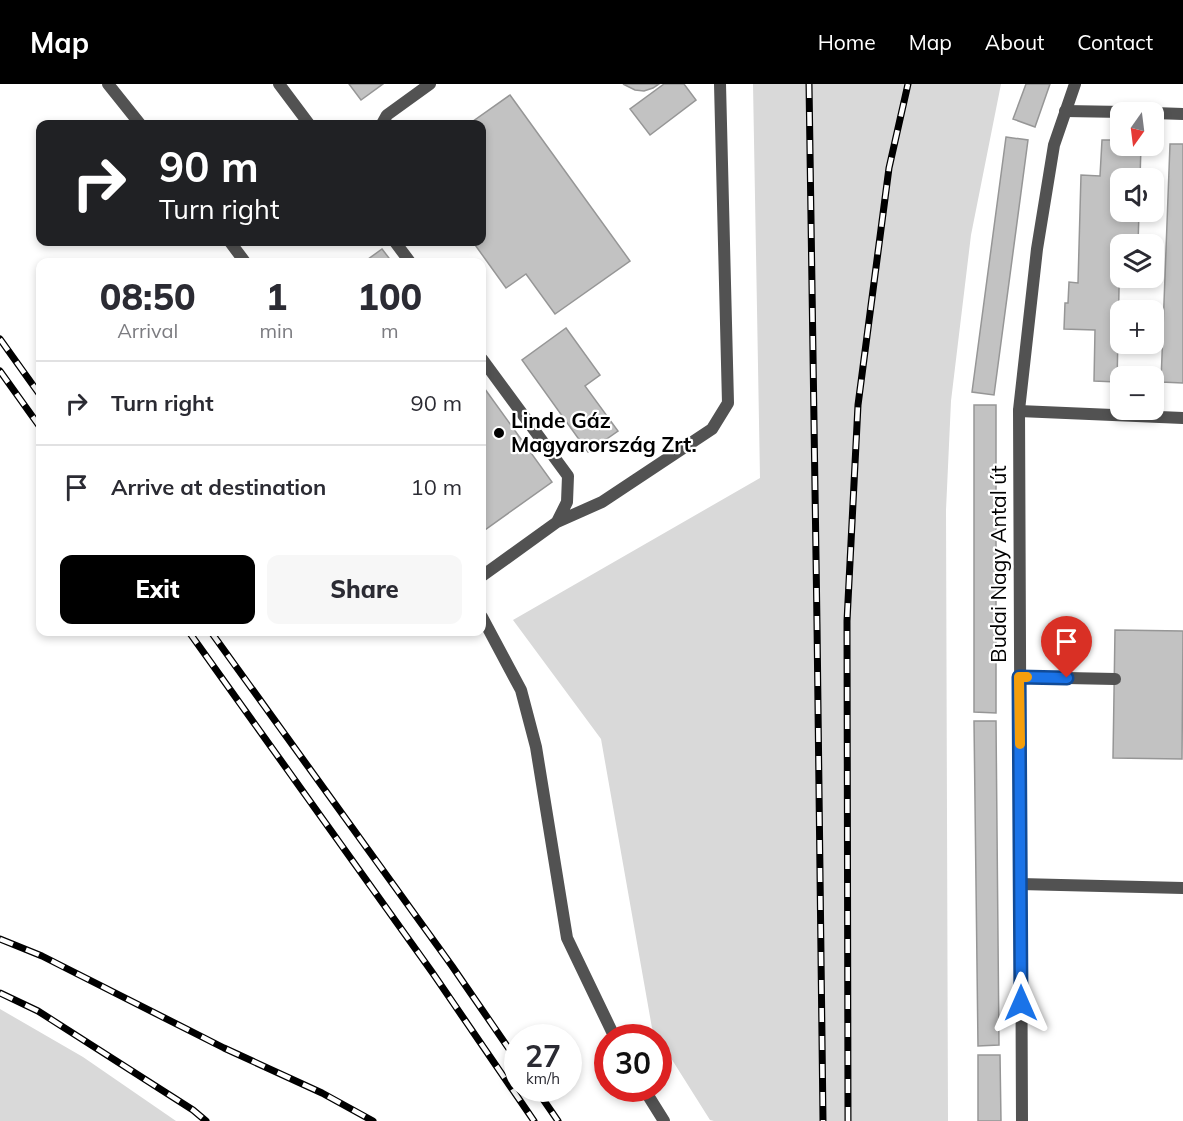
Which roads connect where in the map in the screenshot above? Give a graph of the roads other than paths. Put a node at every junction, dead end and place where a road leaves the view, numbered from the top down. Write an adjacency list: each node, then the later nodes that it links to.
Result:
1 (108, 84): 10 (street)
2 (279, 84): 11 (street)
3 (430, 84): 12 (street)
4 (720, 84): 16 (street)
5 (1075, 84): 6 (street, Budai Nagy Antal út)
6 (1065, 111): 7 (street); 14 (street, Budai Nagy Antal út)
7 (1110, 112)
8 (1164, 113): 9 (street)
9 (1183, 114)
10 (137, 120)
11 (306, 120)
12 (384, 120)
13 (486, 364): 16 (street)
14 (1018, 411): 15 (street); 19 (street, Budai Nagy Antal út)
15 (1183, 418)
16 (557, 522): 17 (street)
17 (486, 573)
18 (486, 625): 23 (street)
19 (1019, 677): 20 (street); 21 (street, Budai Nagy Antal út)
20 (1115, 679)
21 (1020, 885): 22 (street); 26 (street, Budai Nagy Antal út)
22 (1183, 888)
23 (608, 1024)
24 (652, 1102): 25 (street)
25 (664, 1121)
26 (1022, 1121)

